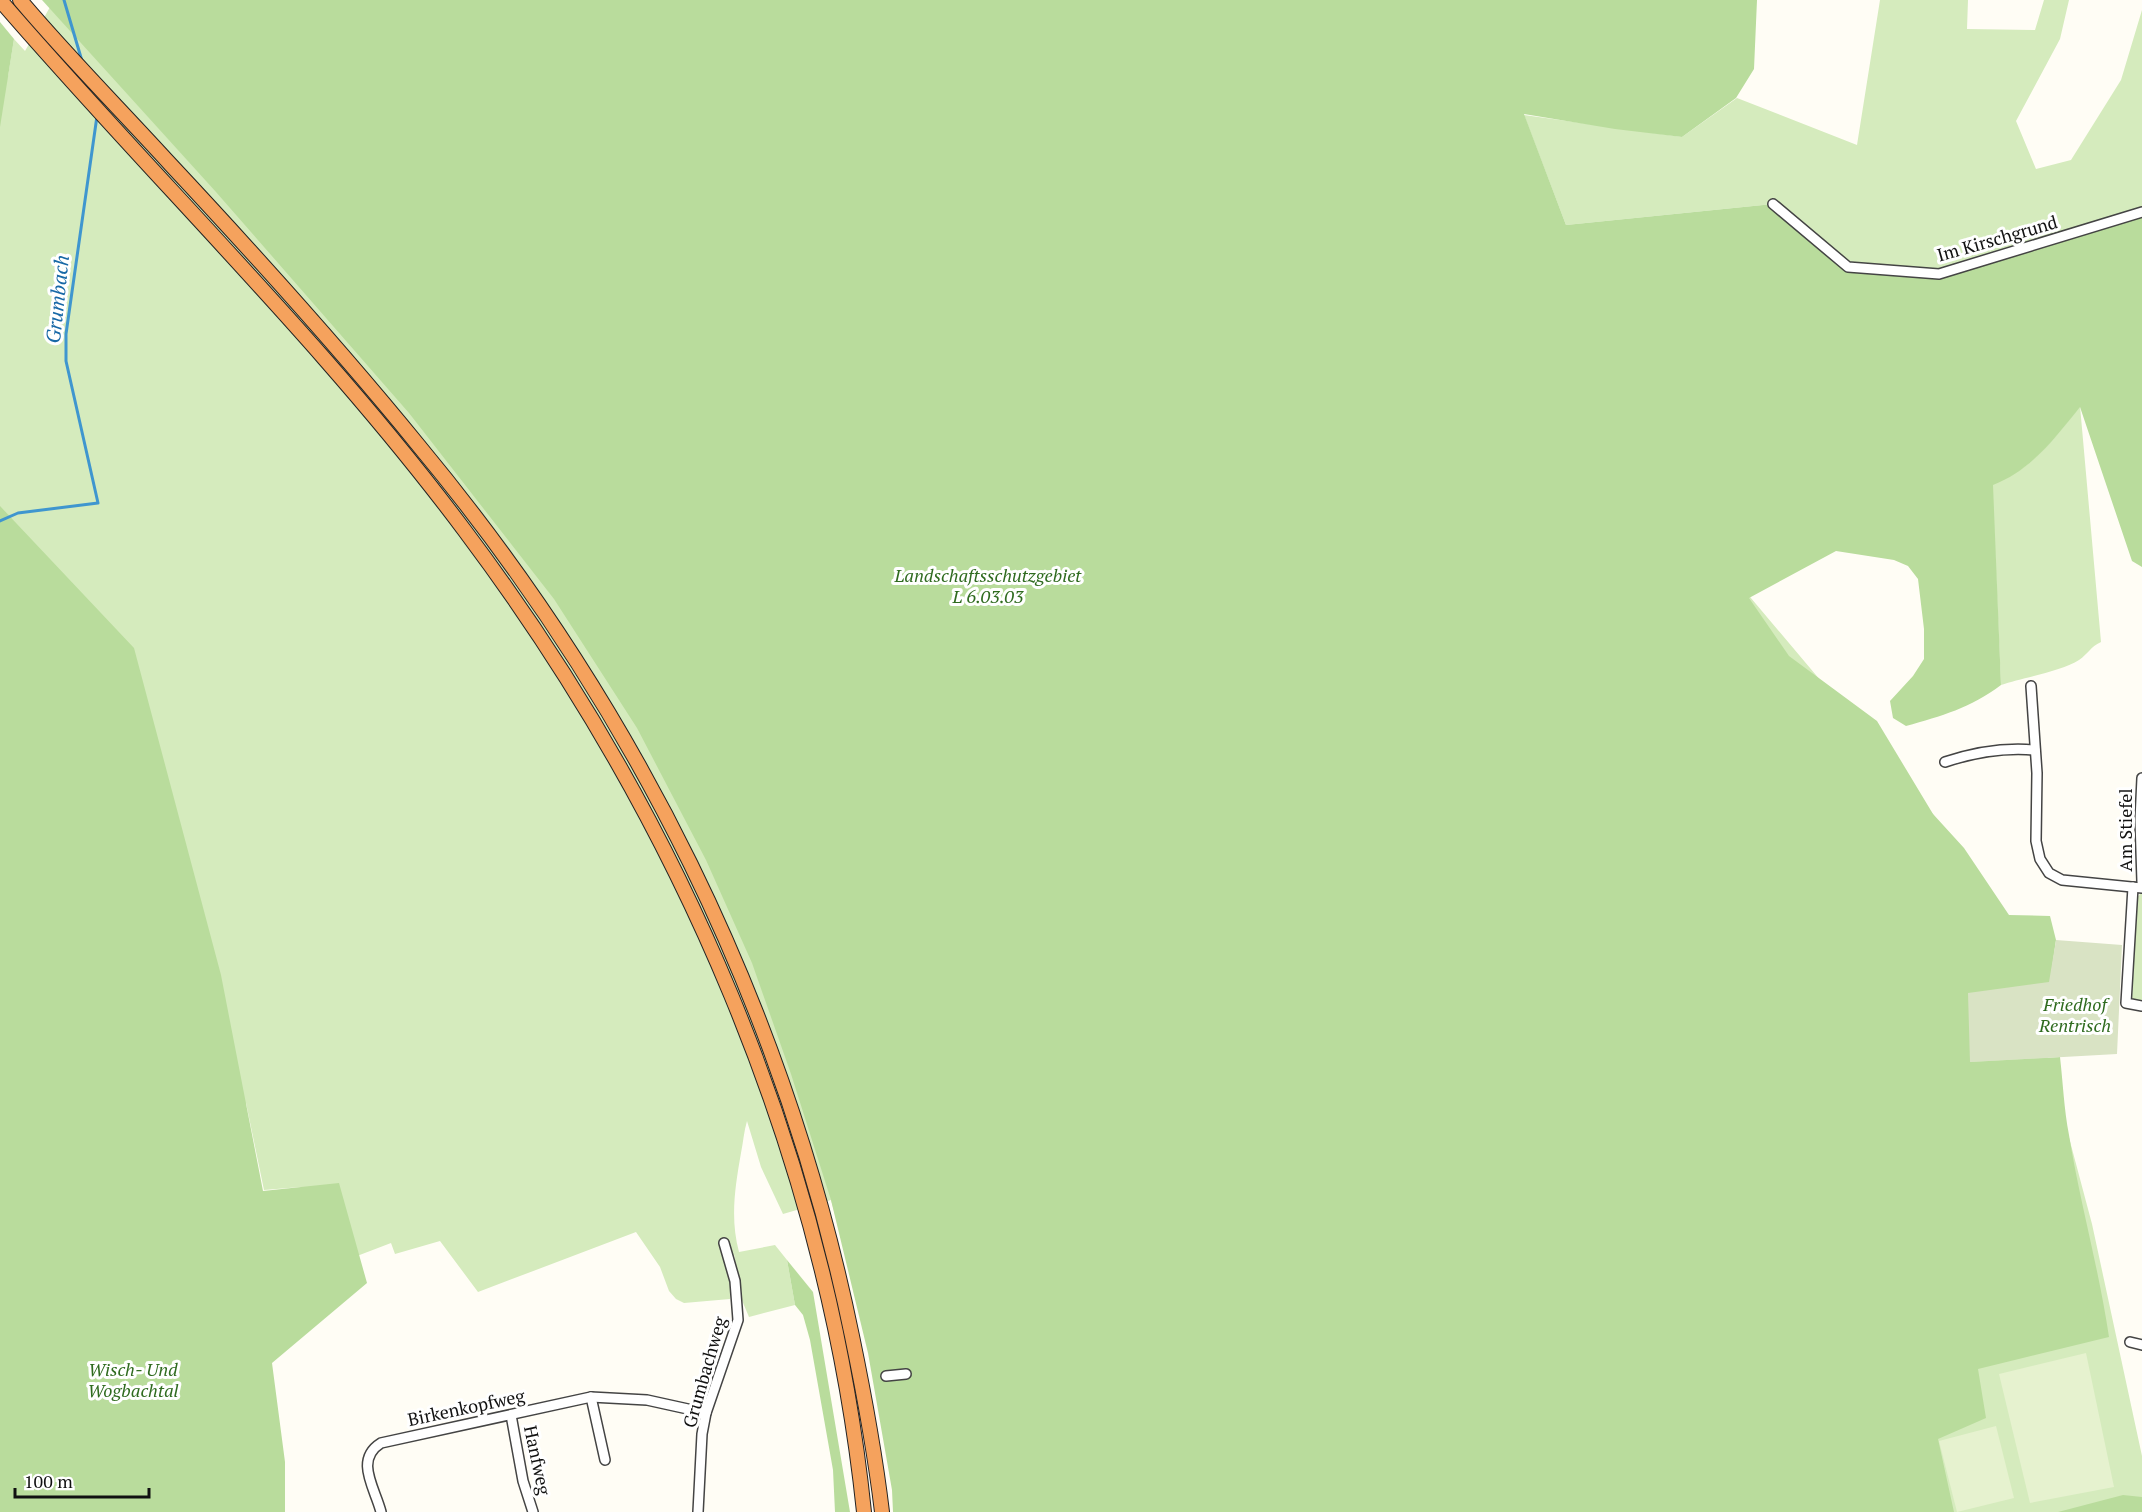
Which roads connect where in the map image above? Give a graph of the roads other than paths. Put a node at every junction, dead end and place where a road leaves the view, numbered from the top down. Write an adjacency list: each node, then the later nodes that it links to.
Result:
1 (0, 0): 23 (highway)
2 (20, 0): 24 (highway)
3 (1773, 204): 4 (street, Im Kirschgrund)
4 (2142, 213)
5 (2031, 686): 6 (street)
6 (2035, 750): 7 (street); 9 (street)
7 (1945, 762)
8 (2142, 777): 9 (street, Am Stiefel)
9 (2139, 886): 10 (street, Am Stiefel)
10 (2142, 1006)
11 (724, 1243): 17 (street, Grumbachweg)
12 (2130, 1342): 13 (street)
13 (2142, 1345)
14 (906, 1374): 15 (street)
15 (886, 1376)
16 (591, 1398): 17 (street, Birkenkopfweg); 18 (street, Birkenkopfweg); 19 (street)
17 (706, 1413): 22 (street, Grumbachweg)
18 (512, 1415): 20 (street, Birkenkopfweg); 21 (street, Hanfweg)
19 (605, 1460)
20 (381, 1512)
21 (533, 1512)
22 (698, 1512)
23 (864, 1512)
24 (882, 1512)

